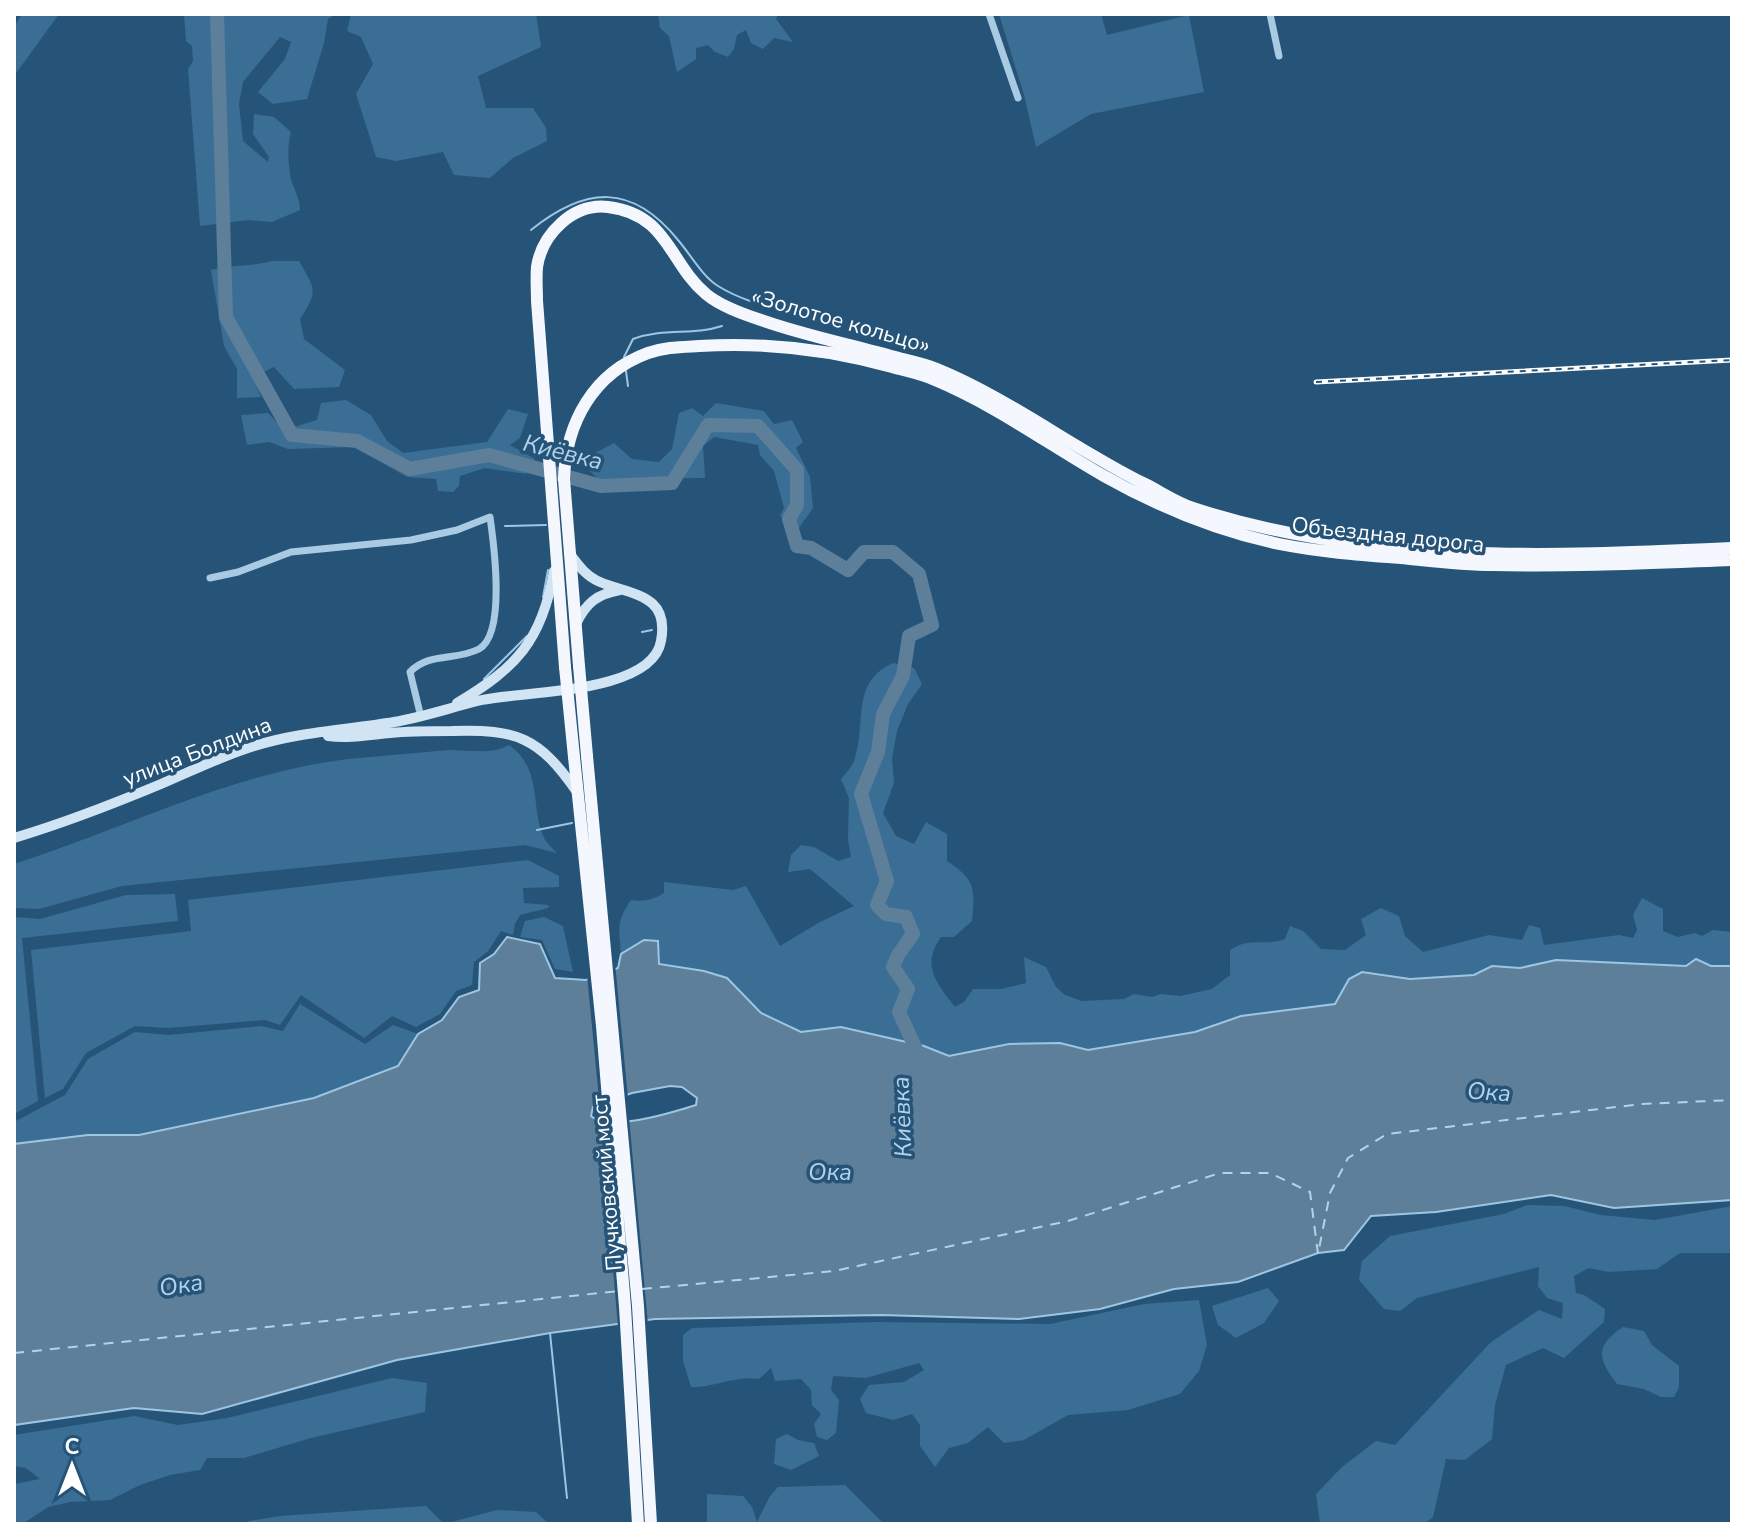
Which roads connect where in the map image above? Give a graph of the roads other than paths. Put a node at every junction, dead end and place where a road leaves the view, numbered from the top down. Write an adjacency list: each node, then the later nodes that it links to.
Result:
1 (989, 14): 4 (street)
2 (1270, 14): 3 (street)
3 (1279, 56)
4 (1018, 98)
5 (935, 374): 6 (highway, Объездная дорога); 7 (highway, «Золотое кольцо»); 7 (highway, «Золотое кольцо»); 8 (highway, Объездная дорога)
6 (1732, 548)
7 (563, 553): 10 (main road); 11 (highway); 12 (highway, «Золотое кольцо»); 13 (main road)
8 (1732, 560)
9 (210, 578): 14 (street)
10 (627, 589): 11 (main road); 13 (main road)
11 (575, 626): 12 (highway)
12 (572, 667): 16 (highway, bridge)
13 (445, 710): 14 (main road, улица Болдина)
14 (421, 717): 15 (main road, улица Болдина)
15 (314, 735): 17 (main road); 18 (main road, улица Болдина)
16 (580, 757): 17 (highway); 19 (highway)
17 (577, 792): 19 (highway)
18 (14, 838)
19 (589, 839): 20 (highway, Пучковский мост); 21 (highway, Пучковский мост)
20 (638, 1524)
21 (651, 1524)

